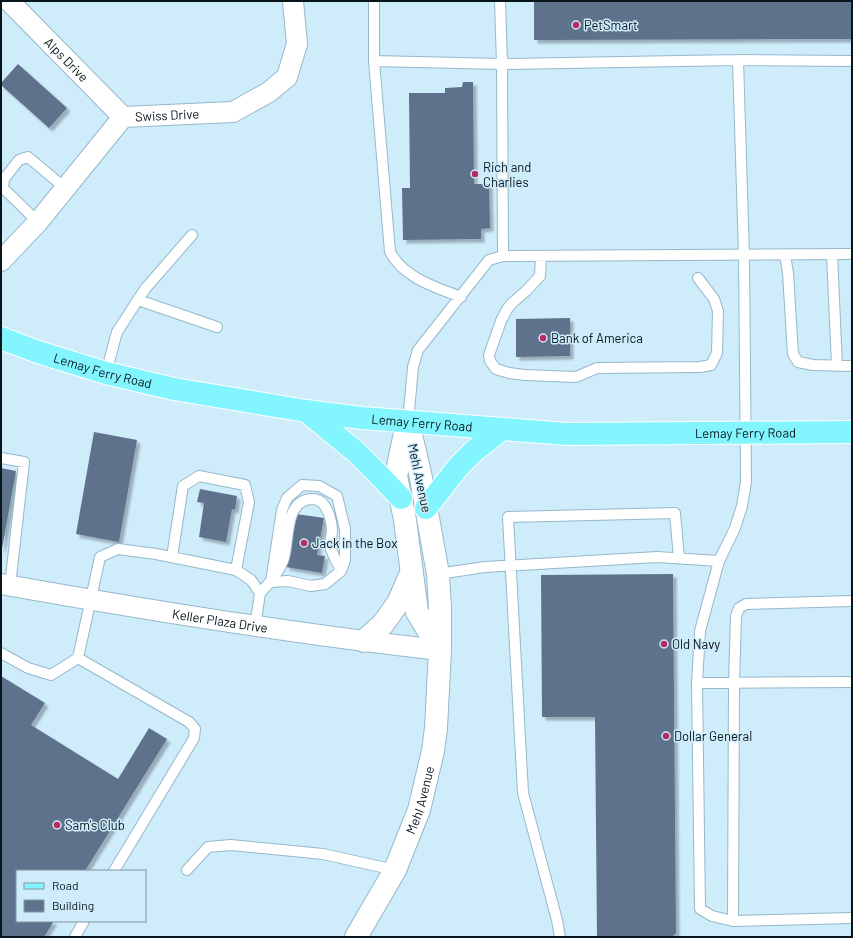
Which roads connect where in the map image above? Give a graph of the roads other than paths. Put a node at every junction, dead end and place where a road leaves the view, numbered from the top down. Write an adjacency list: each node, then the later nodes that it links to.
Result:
1 (10, 1): 9 (street, Alps Drive)
2 (293, 1): 9 (street, Swiss Drive)
3 (374, 1): 6 (lane)
4 (500, 1): 8 (lane)
5 (738, 60): 7 (lane); 8 (lane); 15 (lane)
6 (374, 61): 8 (lane); 21 (lane)
7 (852, 61)
8 (502, 64): 17 (lane)
9 (124, 117): 10 (street, Swiss Drive)
10 (65, 188): 11 (street, Swiss Drive); 11 (lane)
11 (38, 222): 19 (street, Swiss Drive)
12 (192, 235): 22 (lane)
13 (832, 254): 14 (lane); 16 (lane); 25 (lane)
14 (852, 254)
15 (744, 255): 16 (lane); 18 (lane); 32 (lane)
16 (785, 255): 25 (lane)
17 (503, 256): 18 (lane); 21 (lane)
18 (541, 256): 20 (lane)
19 (1, 261)
20 (698, 278)
21 (461, 296): 29 (lane)
22 (138, 300): 23 (lane); 27 (lane)
23 (217, 327)
24 (1, 338): 27 (main road, Lemay Ferry Road)
25 (837, 366): 26 (lane)
26 (852, 366)
27 (106, 373): 28 (main road, Lemay Ferry Road)
28 (306, 411): 29 (main road, Lemay Ferry Road); 34 (main road)
29 (408, 422): 30 (main road, Lemay Ferry Road); 34 (street, Mehl Avenue); 35 (street, Mehl Avenue)
30 (502, 429): 32 (main road, Lemay Ferry Road); 35 (main road)
31 (852, 432): 32 (main road, Lemay Ferry Road)
32 (746, 433): 38 (lane)
33 (1, 458): 45 (lane)
34 (401, 498): 42 (street, Mehl Avenue)
35 (426, 508): 43 (street, Mehl Avenue)
36 (172, 557): 40 (lane); 40 (lane); 47 (lane)
37 (679, 558): 38 (lane); 39 (lane); 39 (lane)
38 (719, 561): 55 (lane)
39 (510, 566): 43 (lane); 65 (lane)
40 (236, 570): 46 (lane)
41 (341, 571): 44 (lane); 44 (lane); 44 (lane)
42 (412, 572): 50 (street); 51 (street, Mehl Avenue)
43 (438, 574): 51 (street, Mehl Avenue)
44 (271, 582): 46 (lane)
45 (5, 585): 47 (street, Keller Plaza Drive)
46 (260, 593): 49 (lane)
47 (91, 599): 49 (street, Keller Plaza Drive); 53 (lane)
48 (852, 601): 56 (lane)
49 (255, 627): 50 (street, Keller Plaza Drive)
50 (364, 641): 51 (street, Keller Plaza Drive)
51 (440, 650): 59 (street, Mehl Avenue)
52 (1, 653): 53 (lane)
53 (78, 658): 57 (lane)
54 (852, 682): 56 (lane)
55 (697, 683): 56 (lane); 61 (lane)
56 (734, 683): 61 (lane)
57 (115, 870)
58 (187, 870): 59 (lane)
59 (395, 870): 63 (street, Mehl Avenue)
60 (852, 918): 61 (lane)
61 (733, 921)
62 (83, 922): 64 (lane)
63 (359, 936)
64 (75, 937)
65 (560, 937)

